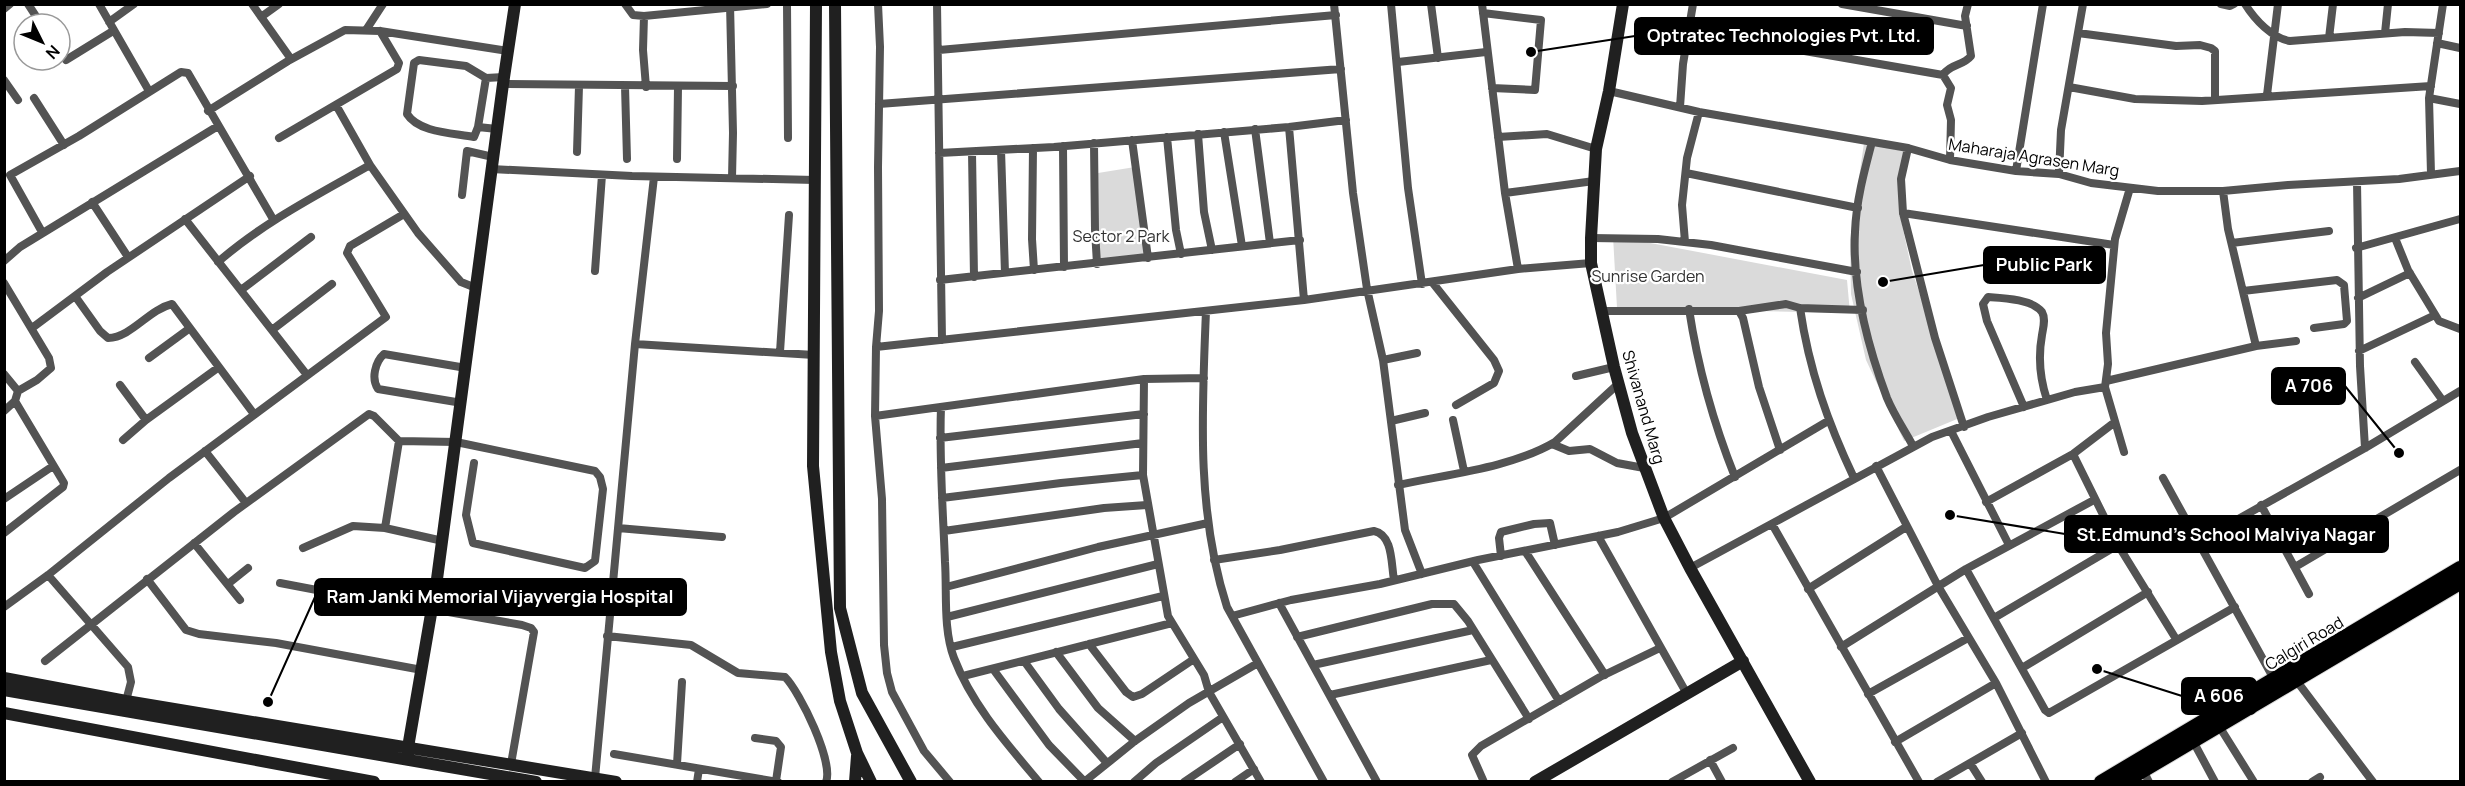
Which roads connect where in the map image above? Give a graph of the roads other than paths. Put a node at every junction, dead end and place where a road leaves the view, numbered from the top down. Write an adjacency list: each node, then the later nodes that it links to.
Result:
1 (10, 4): 32 (street)
2 (99, 4): 38 (street)
3 (135, 4): 38 (street)
4 (252, 4): 37 (street)
5 (279, 4): 37 (street)
6 (383, 4): 40 (street)
7 (515, 4): 52 (main road)
8 (624, 4): 36 (street)
9 (767, 4): 31 (street)
10 (787, 4): 97 (street)
11 (816, 4): 127 (main road)
12 (835, 4): 388 (main road)
13 (878, 4): 79 (street)
14 (937, 4): 51 (street)
15 (1334, 4): 35 (street)
16 (1391, 4): 57 (street)
17 (1431, 4): 55 (street)
18 (1623, 4): 72 (main road, Shivanand Marg)
19 (1693, 4): 43 (street)
20 (1842, 4): 39 (street)
21 (1968, 4): 39 (street)
22 (2043, 4): 117 (street)
23 (2083, 4): 44 (street)
24 (2221, 4): 25 (street)
25 (2234, 4)
26 (2245, 4): 47 (street)
27 (2278, 4): 47 (street)
28 (2333, 4): 48 (street)
29 (2388, 4): 45 (street)
30 (2443, 4): 46 (street)
31 (730, 5): 33 (street); 64 (street)
32 (4, 9)
33 (674, 9): 36 (street)
34 (1482, 9): 53 (street); 70 (street)
35 (1336, 15): 51 (street); 58 (street)
36 (644, 16): 67 (street)
37 (261, 17): 56 (street)
38 (108, 22): 41 (street)
39 (1967, 26): 59 (street)
40 (366, 30): 42 (street); 56 (street)
41 (113, 31): 54 (street); 71 (street)
42 (380, 31): 52 (street); 81 (street)
43 (1689, 31): 59 (street); 82 (street)
44 (2078, 33): 69 (street); 77 (street)
45 (2385, 33): 46 (street); 48 (street)
46 (2439, 33): 49 (street)
47 (2274, 34): 48 (street); 73 (street)
48 (2329, 38)
49 (2437, 43): 50 (street); 65 (street)
50 (2460, 48)
51 (939, 50): 78 (street)
52 (508, 51): 62 (main road)
53 (1486, 52): 55 (street); 70 (street)
54 (72, 56)
55 (1438, 58): 57 (street)
56 (291, 59): 83 (street)
57 (1398, 62): 174 (street)
58 (1341, 69): 78 (street); 85 (street)
59 (1943, 75): 113 (street)
60 (486, 78): 62 (street); 88 (street); 88 (street)
61 (4, 80): 76 (street)
62 (503, 80): 63 (street); 90 (main road)
63 (579, 86): 66 (street); 108 (street)
64 (733, 86): 68 (street); 126 (street)
65 (2431, 86): 73 (street); 75 (street)
66 (625, 87): 67 (street); 111 (street)
67 (646, 87): 68 (street)
68 (678, 87): 112 (street)
69 (2069, 87): 77 (street); 120 (street)
70 (1492, 88): 95 (street)
71 (149, 91): 83 (street); 101 (street)
72 (1609, 91): 82 (street, Maharaja Agrasen Marg); 105 (main road, Shivanand Marg)
73 (2268, 95): 77 (street)
74 (34, 98): 101 (street)
75 (2429, 98): 80 (street); 121 (street)
76 (18, 100)
77 (2215, 100)
78 (938, 101): 79 (street); 110 (street)
79 (879, 104): 200 (street)
80 (2460, 104)
81 (336, 105): 96 (street); 115 (street)
82 (1680, 107): 84 (street, Maharaja Agrasen Marg)
83 (208, 111): 86 (street)
84 (1699, 112): 99 (street, Maharaja Agrasen Marg); 119 (street)
85 (1346, 120): 89 (street); 176 (street)
86 (218, 126): 124 (street); 134 (street)
87 (412, 127): 107 (street)
88 (478, 127): 90 (street)
89 (1289, 127): 91 (street); 147 (street)
90 (497, 129): 114 (main road)
91 (1255, 129): 92 (street); 149 (street)
92 (1224, 132): 93 (street); 152 (street)
93 (1198, 134): 94 (street); 154 (street)
94 (1167, 137): 98 (street); 155 (street)
95 (1498, 137): 105 (street); 132 (street)
96 (279, 138)
97 (788, 138)
98 (1132, 140): 100 (street); 157 (street)
99 (1872, 142): 104 (street, Maharaja Agrasen Marg); 135 (street)
100 (1094, 143): 102 (street); 161 (street)
101 (64, 145): 122 (street)
102 (1063, 146): 103 (street); 162 (street)
103 (1032, 148): 106 (street); 164 (street)
104 (1908, 148): 113 (street, Maharaja Agrasen Marg); 136 (street)
105 (1596, 149): 128 (main road, Shivanand Marg)
106 (1002, 150): 109 (street); 167 (street)
107 (467, 151): 114 (street); 133 (street)
108 (577, 152)
109 (972, 152): 110 (street); 169 (street)
110 (939, 153): 170 (street)
111 (627, 159)
112 (677, 159)
113 (1950, 160): 117 (street, Maharaja Agrasen Marg)
114 (492, 163): 123 (street); 175 (main road)
115 (370, 165): 137 (street); 140 (street)
116 (4, 167): 122 (street)
117 (2016, 171): 120 (street, Maharaja Agrasen Marg)
118 (2460, 171): 121 (street, Maharaja Agrasen Marg)
119 (1686, 173): 135 (street); 148 (street)
120 (2059, 174): 130 (street, Maharaja Agrasen Marg)
121 (2431, 174): 129 (street, Maharaja Agrasen Marg)
122 (10, 175): 143 (street)
123 (602, 175): 125 (street); 165 (street)
124 (250, 176): 139 (street); 140 (street)
125 (654, 177): 126 (street); 198 (street)
126 (732, 178): 127 (street)
127 (815, 180): 204 (main road)
128 (1594, 181): 132 (street); 145 (main road, Shivanand Marg)
129 (2356, 182): 131 (street, Maharaja Agrasen Marg); 153 (street)
130 (2130, 188): 131 (street, Maharaja Agrasen Marg); 151 (street)
131 (2223, 191): 150 (street)
132 (1505, 193): 163 (street)
133 (462, 195)
134 (92, 202): 143 (street); 156 (street)
135 (1858, 208): 166 (street)
136 (1903, 213): 151 (street); 238 (street)
137 (404, 214): 175 (street); 189 (street)
138 (789, 215): 202 (street)
139 (185, 219): 156 (street); 159 (street)
140 (273, 219): 159 (street)
141 (2460, 219): 146 (street)
142 (2329, 231): 150 (street)
143 (42, 232): 158 (street)
144 (311, 237): 177 (street)
145 (1591, 238): 148 (street); 160 (main road, Shivanand Marg)
146 (2395, 238): 153 (street); 168 (street)
147 (1299, 240): 149 (street); 181 (street)
148 (1685, 242): 166 (street)
149 (1270, 243): 152 (street)
150 (2232, 243): 178 (street)
151 (2114, 245): 217 (street)
152 (1242, 246): 154 (street)
153 (2356, 248): 180 (street)
154 (1212, 250): 155 (street)
155 (1181, 254): 157 (street)
156 (128, 257): 179 (street)
157 (1148, 258): 161 (street)
158 (4, 261)
159 (218, 262): 177 (street)
160 (1591, 263): 163 (street); 186 (main road, Shivanand Marg)
161 (1097, 264): 162 (street)
162 (1065, 267): 164 (street)
163 (1518, 269): 171 (street)
164 (1035, 270): 167 (street)
165 (595, 271)
166 (1857, 272): 184 (street)
167 (1005, 273): 169 (street)
168 (2410, 273): 180 (street); 188 (street)
169 (974, 277): 170 (street)
170 (940, 280): 196 (street)
171 (1432, 282): 174 (street); 225 (street)
172 (4, 283): 191 (street)
173 (332, 284): 194 (street)
174 (1422, 284): 176 (street)
175 (476, 288): 210 (main road)
176 (1367, 289): 181 (street); 206 (street)
177 (241, 290): 194 (street)
178 (2243, 291): 193 (street); 199 (street)
179 (75, 296): 191 (street); 192 (street)
180 (2358, 298): 201 (street)
181 (1304, 300): 185 (street)
182 (1800, 308): 184 (street); 187 (street); 236 (street)
183 (1689, 309): 186 (street); 187 (street); 260 (street)
184 (1863, 310): 246 (street)
185 (1206, 311): 196 (street); 214 (street)
186 (1602, 311): 209 (main road, Shivanand Marg)
187 (1739, 311): 248 (street)
188 (2434, 315): 195 (street); 201 (street)
189 (386, 317): 190 (street); 212 (street)
190 (392, 326)
191 (32, 328): 219 (street)
192 (190, 328): 205 (street); 208 (street)
193 (2313, 328)
194 (272, 330): 212 (street)
195 (2460, 330)
196 (942, 340): 200 (street)
197 (2296, 341): 199 (street)
198 (635, 345): 202 (street); 276 (street)
199 (2256, 346): 217 (street)
200 (876, 347): 232 (street)
201 (2359, 351): 247 (street)
202 (780, 352): 204 (street)
203 (1417, 353): 206 (street)
204 (814, 355): 368 (main road)
205 (149, 358)
206 (1383, 360): 235 (street)
207 (2415, 362): 223 (street)
208 (219, 367): 230 (street); 233 (street)
209 (1614, 367): 213 (street); 216 (main road, Shivanand Marg)
210 (466, 368): 224 (main road); 224 (street)
211 (4, 374): 219 (street)
212 (307, 375): 230 (street)
213 (1576, 376)
214 (1204, 378): 215 (street); 272 (street)
215 (1144, 379): 226 (street); 231 (street)
216 (1618, 384): 245 (street); 256 (main road, Shivanand Marg)
217 (2105, 384): 221 (street); 237 (street)
218 (120, 385): 233 (street)
219 (18, 391): 222 (street)
220 (2460, 391): 223 (street)
221 (2047, 400): 227 (street); 227 (street)
222 (15, 401): 228 (street); 253 (street)
223 (2443, 401): 247 (street)
224 (462, 404): 243 (main road)
225 (1456, 405)
226 (942, 407): 232 (street); 240 (street)
227 (2024, 407): 238 (street)
228 (4, 411)
229 (1425, 413): 235 (street)
230 (255, 414): 249 (street)
231 (1144, 414): 240 (street); 244 (street)
232 (875, 416): 389 (street)
233 (146, 420): 241 (street)
234 (1453, 420): 258 (street)
235 (1391, 421): 263 (street)
236 (1828, 421): 248 (street); 261 (street)
237 (2115, 422): 250 (street); 251 (street)
238 (1964, 427): 239 (street)
239 (1951, 431): 246 (street); 267 (street)
240 (940, 438): 255 (street)
241 (123, 440)
242 (399, 441): 243 (street); 268 (street); 275 (street)
243 (456, 442): 252 (street); 282 (main road)
244 (1143, 443): 255 (street); 259 (street)
245 (1552, 444): 256 (street); 258 (street)
246 (1913, 446): 254 (street)
247 (2365, 448): 270 (street)
248 (1780, 450): 260 (street)
249 (205, 451): 268 (street); 300 (street)
250 (2124, 452)
251 (2073, 454): 266 (street); 267 (street)
252 (474, 463)
253 (54, 466): 265 (street); 278 (street)
254 (1876, 466): 261 (street); 274 (street)
255 (941, 468): 264 (street)
256 (1644, 468): 271 (main road, Shivanand Marg)
257 (2460, 470): 294 (street)
258 (1464, 471): 263 (street)
259 (1143, 475): 264 (street); 269 (street)
260 (1735, 477): 271 (street)
261 (1854, 478): 273 (street)
262 (2163, 478): 283 (street)
263 (1398, 485): 299 (street)
264 (942, 498): 277 (street)
265 (4, 499)
266 (2094, 500): 286 (street); 287 (street)
267 (1986, 502): 286 (street)
268 (246, 503): 284 (street)
269 (1147, 505): 277 (street); 279 (street)
270 (2261, 506): 283 (street); 294 (street)
271 (1664, 518): 281 (street); 296 (main road, Shivanand Marg)
272 (1208, 523): 279 (street); 291 (street)
273 (1772, 524): 296 (street); 308 (street)
274 (1906, 527): 306 (street); 308 (street)
275 (385, 528): 282 (street); 288 (street)
276 (618, 528): 280 (street); 323 (street)
277 (944, 531): 307 (street)
278 (4, 533)
279 (1154, 534): 293 (street); 307 (street)
280 (722, 537)
281 (1598, 537): 285 (street); 330 (street)
282 (442, 541): 316 (main road)
283 (2199, 541): 315 (street)
284 (194, 543): 301 (street); 305 (street)
285 (1555, 545): 289 (street); 290 (street)
286 (2009, 545): 298 (street)
287 (2118, 545): 309 (street); 319 (street)
288 (303, 548)
289 (1524, 551): 290 (street); 342 (street)
290 (1501, 556): 292 (street)
291 (1214, 560): 302 (street); 317 (street)
292 (1473, 562): 299 (street); 354 (street)
293 (1158, 564): 311 (street); 318 (street)
294 (2295, 567): 310 (street)
295 (248, 568): 305 (street)
296 (1690, 568): 336 (main road, Shivanand Marg)
297 (2460, 568): 348 (main road, Calgiri Road)
298 (1966, 569): 306 (street); 319 (street)
299 (1422, 574): 302 (street)
300 (48, 575): 314 (street); 320 (street)
301 (147, 579): 320 (street); 341 (street)
302 (1394, 580): 313 (street)
303 (280, 583): 316 (street)
304 (2460, 583): 345 (main road, Calgiri Road)
305 (228, 584): 312 (street)
306 (1938, 586): 325 (street); 329 (street)
307 (946, 587): 318 (street)
308 (1808, 589): 329 (street)
309 (2148, 592): 326 (street); 339 (street)
310 (2309, 594)
311 (1163, 596): 321 (street); 328 (street)
312 (240, 600)
313 (1279, 603): 317 (street); 324 (street)
314 (4, 607)
315 (2235, 607): 326 (street); 348 (street)
316 (437, 611): 341 (main road); 373 (street)
317 (1232, 616): 337 (street)
318 (948, 617): 328 (street)
319 (1994, 618): 339 (street)
320 (90, 623): 334 (street); 355 (street)
321 (1172, 623): 327 (street); 332 (street)
322 (1473, 630): 324 (street); 333 (street); 338 (street)
323 (607, 636): 378 (street); 385 (street)
324 (1297, 637): 338 (street)
325 (1968, 638): 347 (street); 352 (street)
326 (2176, 639): 339 (street)
327 (1089, 644): 331 (street); 332 (street)
328 (952, 647): 343 (street)
329 (1842, 647): 352 (street)
330 (1660, 648): 342 (street); 351 (street)
331 (1056, 652): 335 (street); 362 (street)
332 (1194, 659): 350 (street)
333 (1491, 660): 353 (street); 358 (street)
334 (45, 661)
335 (1024, 661): 340 (street); 371 (street)
336 (1743, 661): 351 (main road); 401 (main road, Shivanand Marg)
337 (1258, 663): 350 (street); 395 (street)
338 (1313, 665): 353 (street)
339 (2022, 668)
340 (993, 669): 343 (street); 380 (street)
341 (423, 670): 367 (main road)
342 (1605, 675): 354 (street)
343 (963, 676): 390 (street)
344 (4, 678): 355 (main road)
345 (2296, 680): 348 (main road, Calgiri Road); 410 (street)
346 (682, 682): 374 (street)
347 (1995, 683): 360 (street); 363 (street)
348 (2277, 685): 359 (main road, Calgiri Road); 406 (main road, Calgiri Road)
349 (4, 690): 355 (main road)
350 (1209, 692): 357 (street); 362 (street)
351 (1687, 694): 398 (main road)
352 (1868, 694): 363 (street)
353 (1330, 695): 396 (street)
354 (1559, 702): 358 (street)
355 (125, 706): 367 (main road)
356 (4, 713): 381 (main road)
357 (1223, 717): 365 (street); 391 (street)
358 (1528, 719): 397 (street)
359 (2219, 726): 364 (main road, Calgiri Road); 409 (street)
360 (2022, 733): 372 (street); 405 (street)
361 (755, 738): 379 (street)
362 (1135, 741): 371 (street)
363 (1895, 741): 402 (street)
364 (2193, 741): 377 (main road, Calgiri Road); 408 (street)
365 (1240, 744): 376 (street); 392 (street)
366 (1733, 748): 370 (street)
367 (407, 753): 373 (main road); 382 (main road)
368 (857, 753): 386 (main road); 387 (main road)
369 (614, 754): 374 (street)
370 (1710, 760): 399 (street); 400 (street)
371 (1107, 762): 380 (street)
372 (1970, 763): 403 (street); 404 (street)
373 (511, 764): 378 (main road)
374 (677, 764): 375 (street)
375 (699, 769): 379 (street); 384 (street)
376 (1254, 769): 393 (street); 394 (street)
377 (2146, 776): 407 (main road, Calgiri Road)
378 (595, 778): 383 (main road)
379 (777, 781)
380 (1084, 781)
381 (374, 782)
382 (536, 782)
383 (616, 782)
384 (697, 782)
385 (826, 782)
386 (855, 782)
387 (872, 782)
388 (911, 782)
389 (950, 782)
390 (1039, 782)
391 (1134, 782)
392 (1184, 782)
393 (1235, 782)
394 (1261, 782)
395 (1324, 782)
396 (1377, 782)
397 (1484, 782)
398 (1534, 782)
399 (1672, 782)
400 (1722, 782)
401 (1810, 782)
402 (1919, 782)
403 (1937, 782)
404 (1982, 782)
405 (2046, 782)
406 (2101, 782)
407 (2124, 782)
408 (2215, 782)
409 (2254, 782)
410 (2373, 782)

